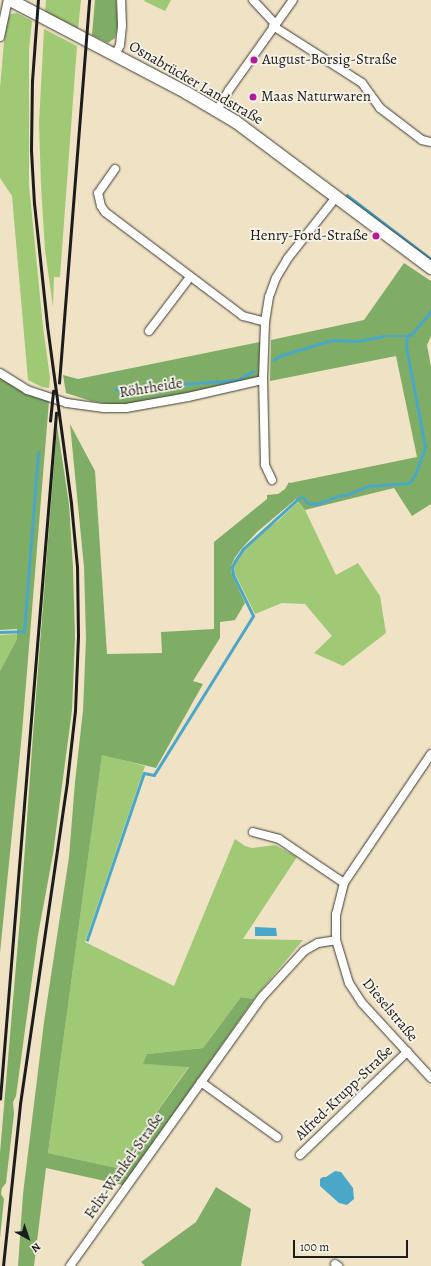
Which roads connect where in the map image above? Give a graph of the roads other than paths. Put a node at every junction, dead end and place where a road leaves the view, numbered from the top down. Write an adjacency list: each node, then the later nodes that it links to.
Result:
1 (9, 0): 6 (street); 7 (street, Osnabrücker Landstraße)
2 (121, 0): 7 (street)
3 (253, 0): 5 (street)
4 (293, 0): 5 (street)
5 (274, 25): 8 (street); 9 (street)
6 (0, 37)
7 (115, 55): 8 (street, Osnabrücker Landstraße)
8 (217, 110): 11 (street, Osnabrücker Landstraße)
9 (431, 142)
10 (116, 169): 13 (street)
11 (337, 196): 12 (street, Osnabrücker Landstraße); 14 (street)
12 (431, 268)
13 (190, 277): 14 (street); 15 (street)
14 (265, 322): 17 (street)
15 (149, 331)
16 (0, 373): 17 (street, Röhrheide)
17 (263, 380): 18 (street)
18 (272, 480)
19 (431, 754): 21 (street, Dieselstraße)
20 (253, 832): 21 (street)
21 (344, 883): 22 (street, Dieselstraße)
22 (336, 940): 23 (street, Dieselstraße); 25 (street, Felix-Wankel-Straße)
23 (407, 1052): 24 (street, Dieselstraße); 27 (street, Alfred-Krupp-Straße)
24 (431, 1078)
25 (201, 1082): 26 (street); 28 (street, Felix-Wankel-Straße)
26 (277, 1137)
27 (300, 1155)
28 (70, 1266)

